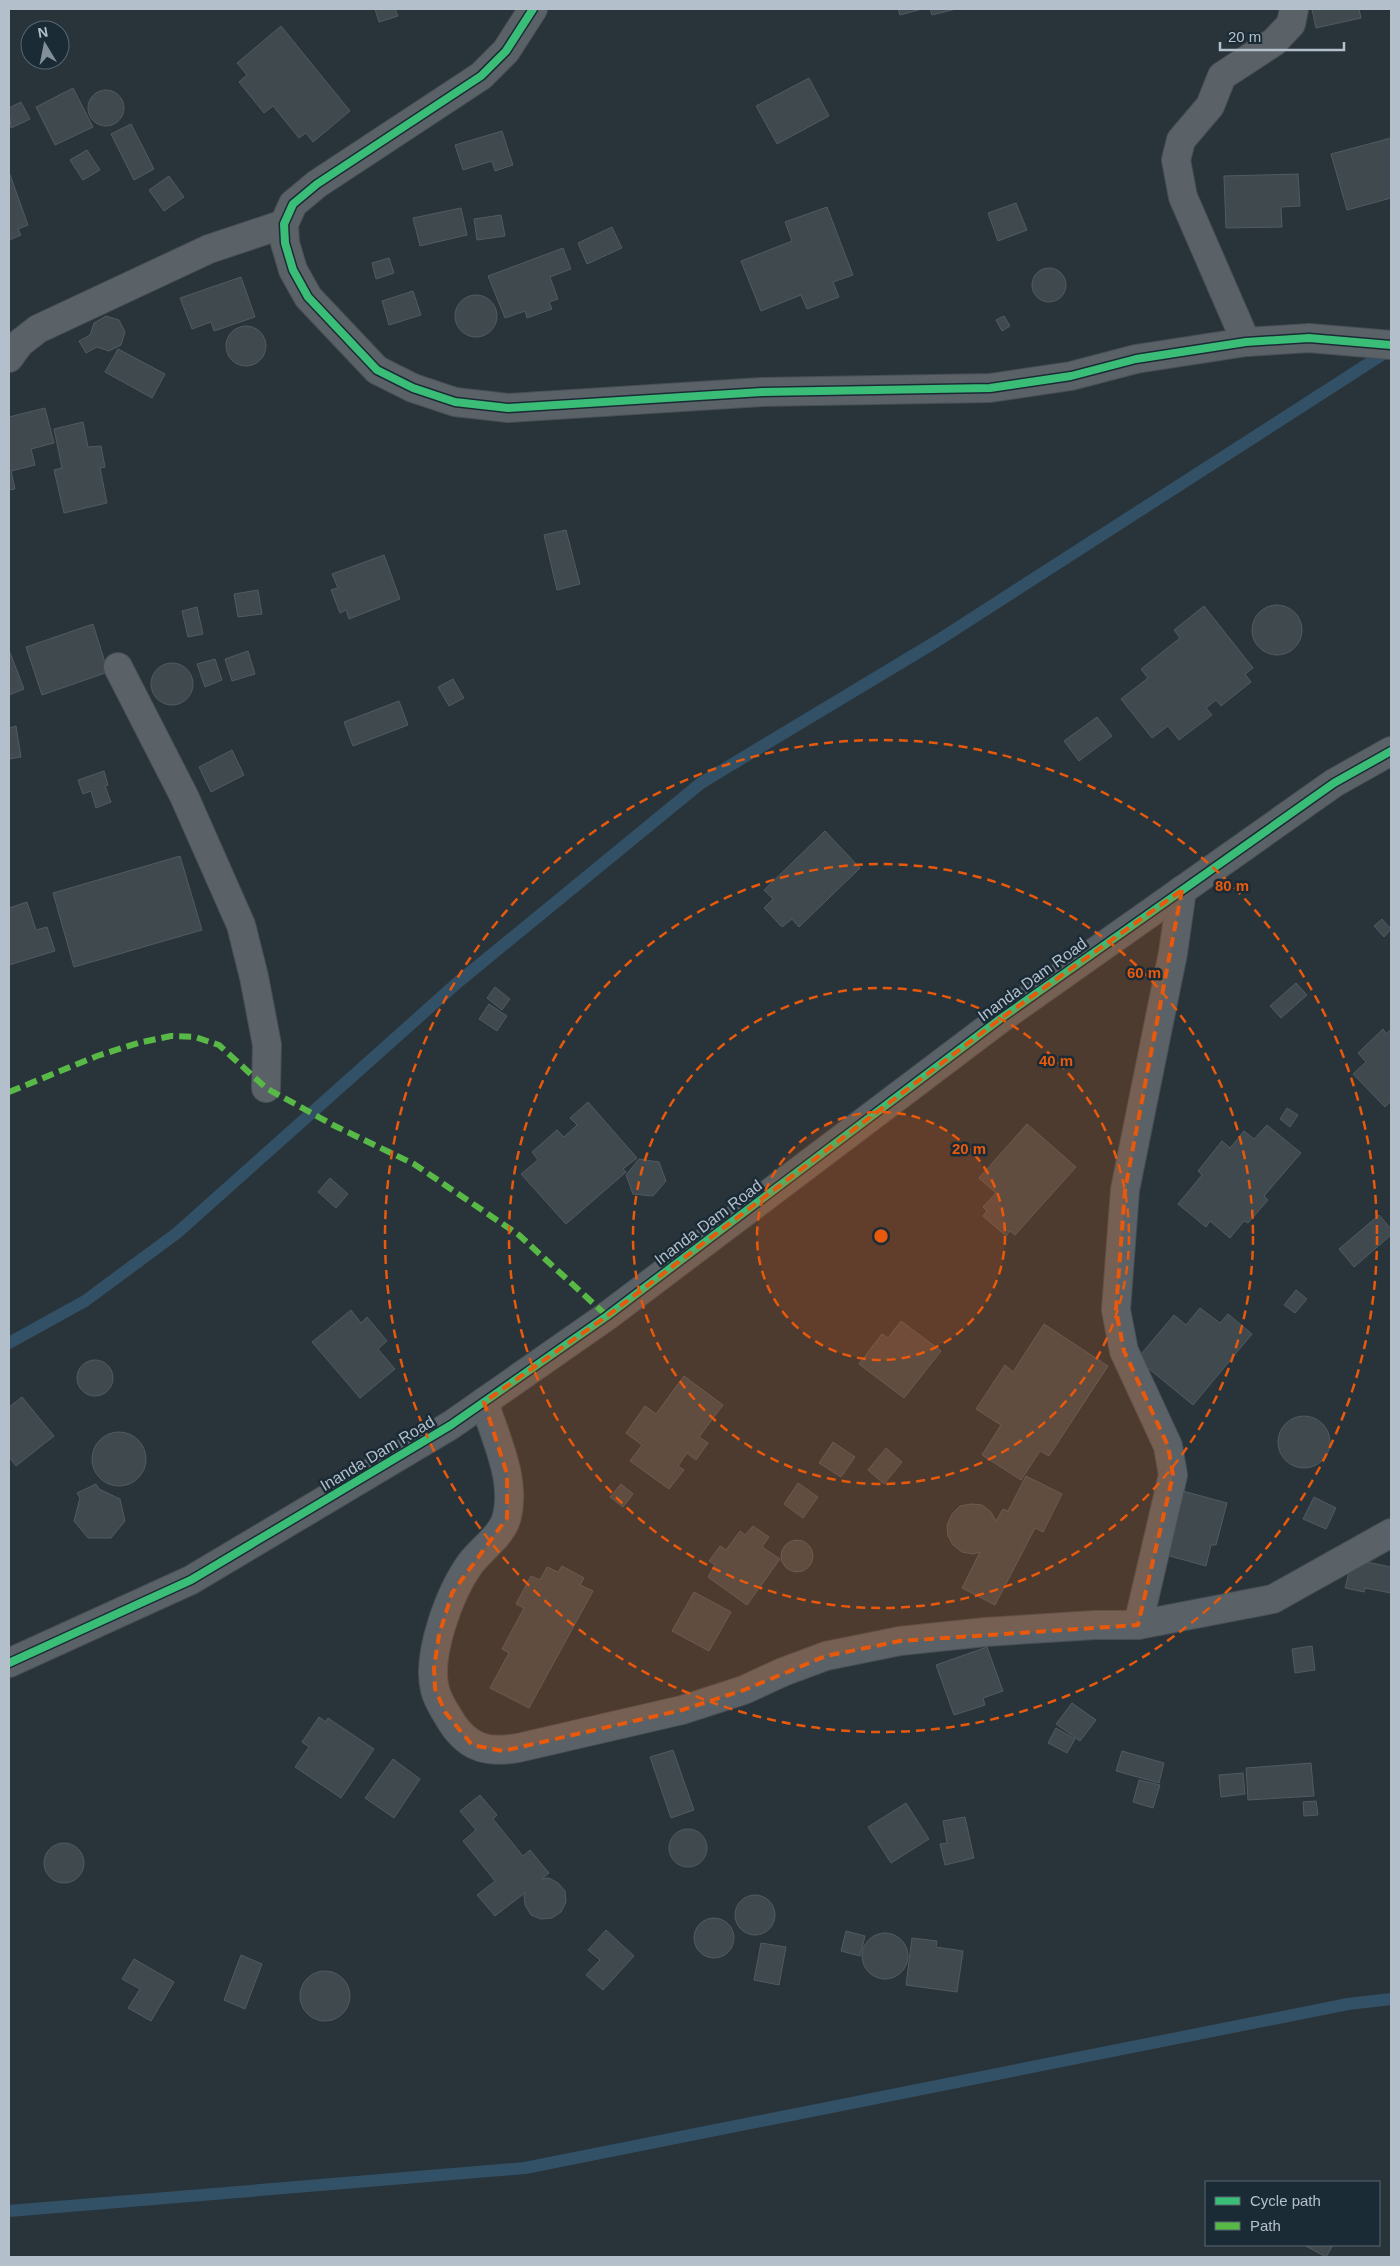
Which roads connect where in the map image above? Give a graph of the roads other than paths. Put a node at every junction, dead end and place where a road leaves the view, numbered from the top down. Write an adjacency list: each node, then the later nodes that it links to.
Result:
1 (533, 9): 3 (street)
2 (1294, 9): 4 (street)
3 (284, 224): 4 (street); 6 (street)
4 (1246, 342): 5 (street)
5 (1391, 345)
6 (9, 358)
7 (118, 666): 10 (street)
8 (1391, 751): 9 (street, Inanda Dam Road)
9 (1182, 890): 11 (street, Inanda Dam Road); 13 (street)
10 (266, 1088)
11 (484, 1402): 13 (street); 14 (street, Inanda Dam Road)
12 (1391, 1534): 13 (street)
13 (1138, 1625)
14 (9, 1663)

